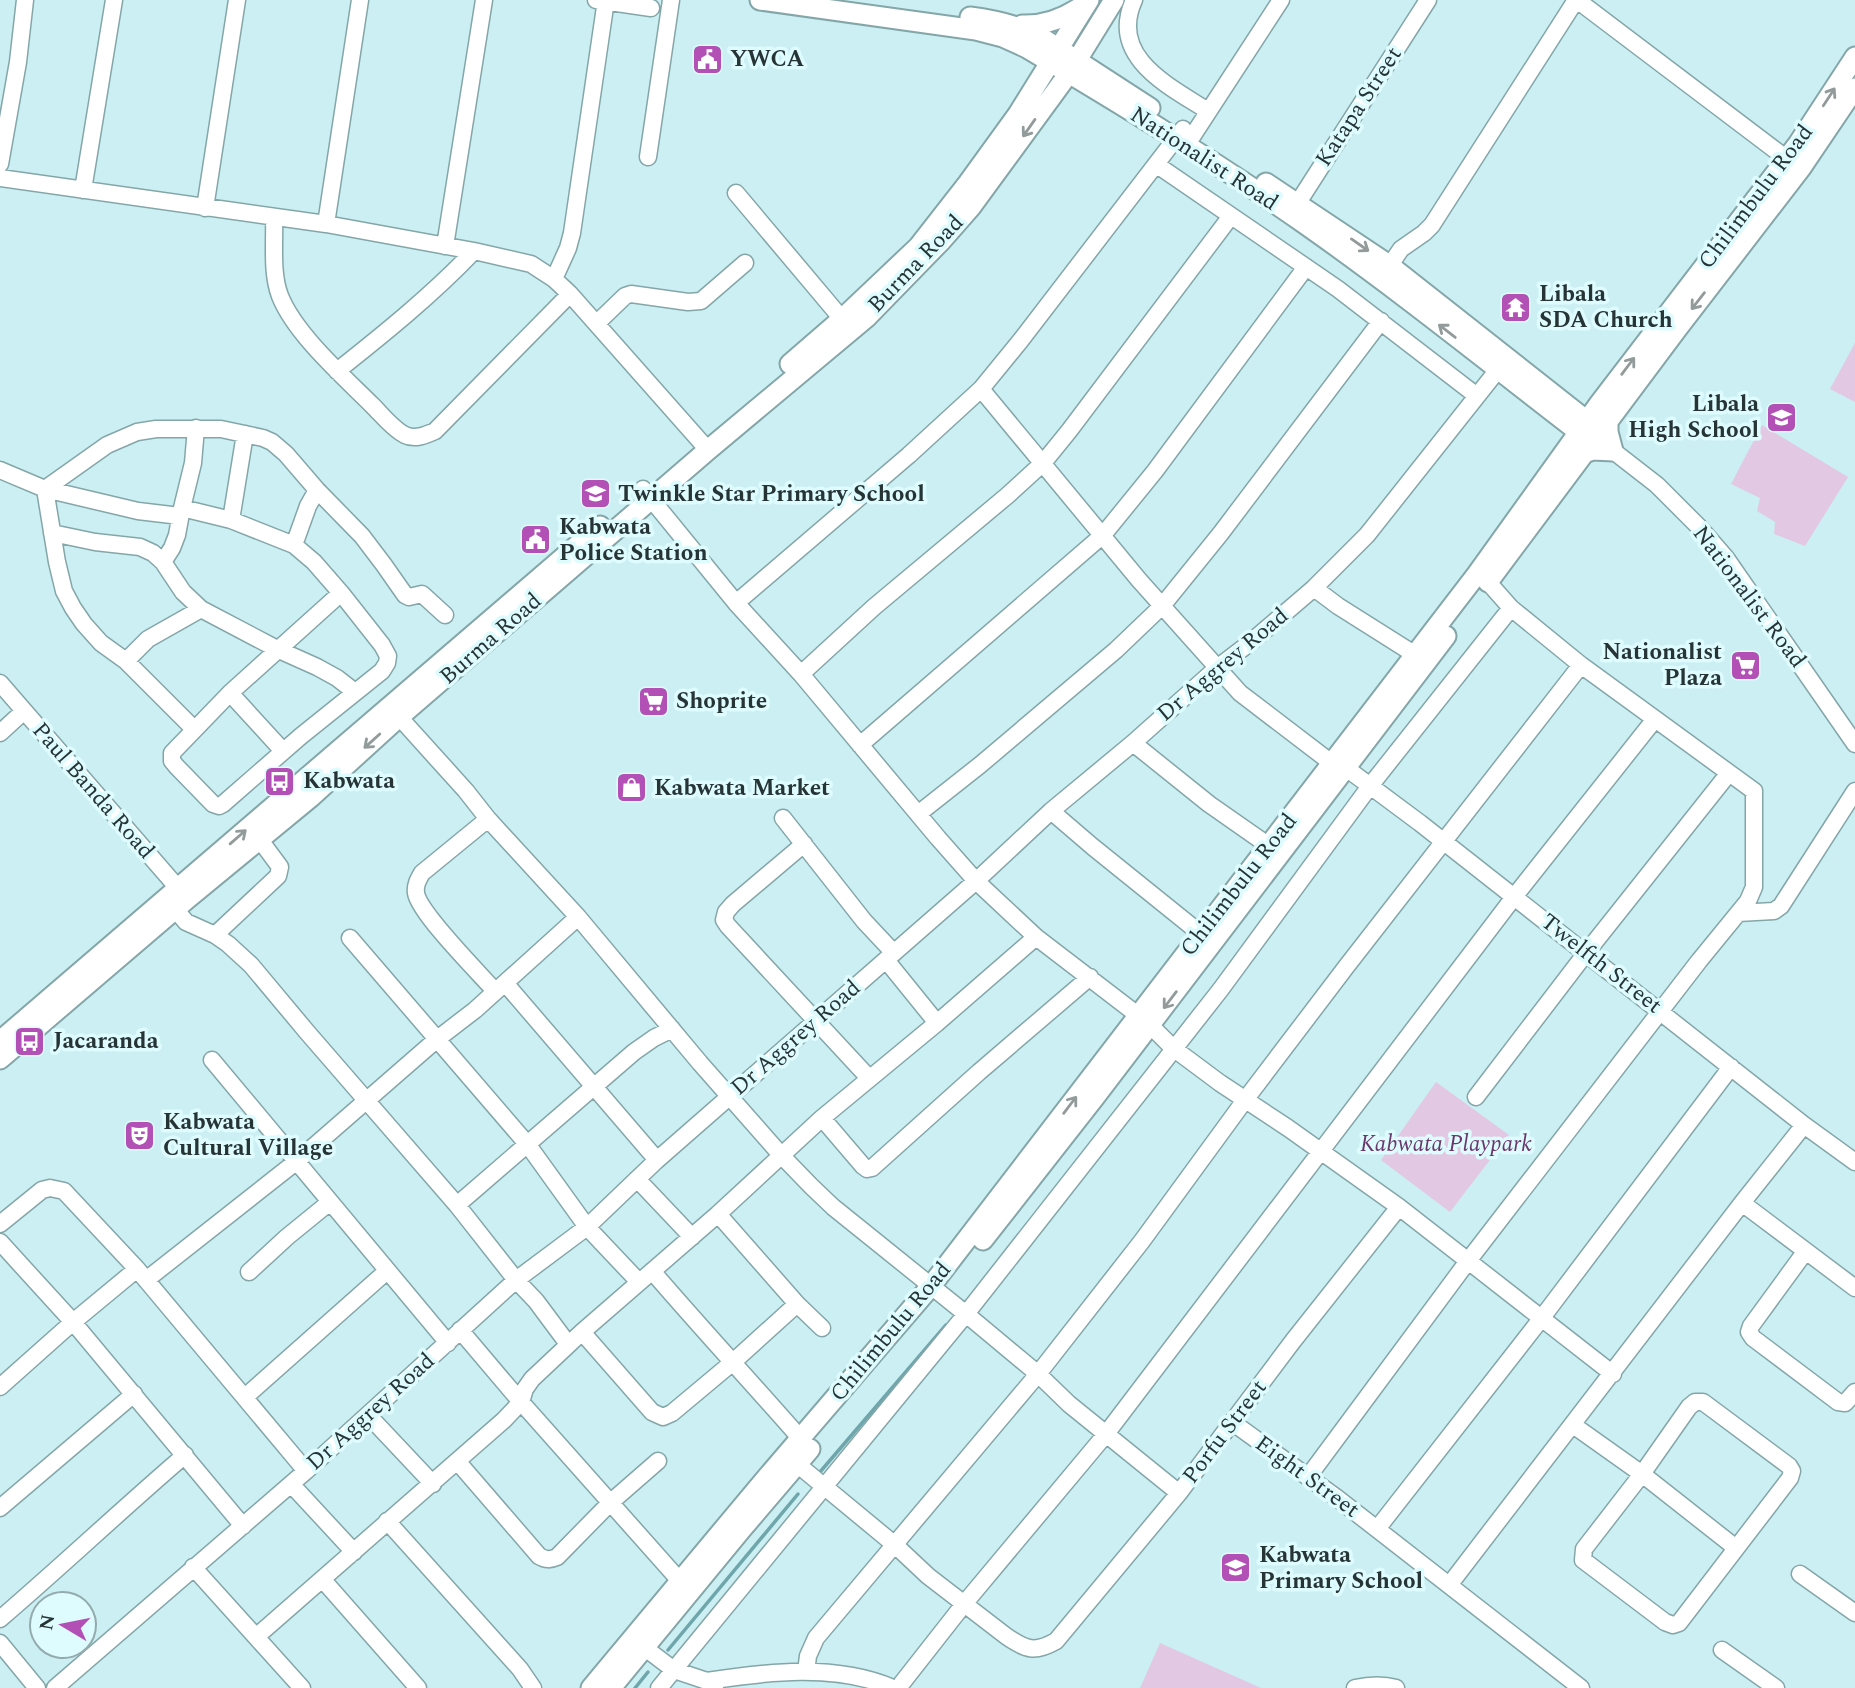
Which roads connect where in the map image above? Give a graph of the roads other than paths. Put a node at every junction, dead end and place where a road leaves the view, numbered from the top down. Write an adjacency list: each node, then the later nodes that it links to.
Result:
1 (25, 0): 31 (street)
2 (114, 0): 34 (street)
3 (237, 0): 36 (street)
4 (360, 0): 40 (street)
5 (484, 0): 41 (street)
6 (671, 0): 29 (street)
7 (760, 0): 16 (main road, Nationalist Road)
8 (851, 0): 19 (main road, Nationalist Road)
9 (1088, 0): 19 (main road); 20 (main road, Burma Road)
10 (1114, 0): 18 (main road, Burma Road)
11 (1134, 0): 27 (street)
12 (1281, 0): 27 (street)
13 (1428, 0): 37 (street, Katapa Street)
14 (1577, 0): 30 (street); 45 (street)
15 (603, 1): 17 (street); 46 (street)
16 (805, 3): 19 (main road, Nationalist Road)
17 (650, 8)
18 (1099, 25): 22 (main road, Burma Road); 23 (main road)
19 (1009, 31): 20 (main road, Nationalist Road); 26 (main road)
20 (1054, 55): 22 (main road, Nationalist Road); 26 (main road, Burma Road)
21 (1855, 57): 30 (main road, Chilimbulu Road, one-way to 21)
22 (1073, 66): 23 (main road, Nationalist Road); 25 (main road, Burma Road)
23 (1101, 85): 25 (main road); 28 (main road, Nationalist Road)
24 (1855, 88): 57 (main road, Chilimbulu Road, one-way to 57)
25 (1052, 96): 59 (main road, Burma Road, one-way to 59)
26 (1028, 97): 48 (main road, Burma Road)
27 (1208, 111): 28 (street)
28 (1184, 137): 32 (street); 37 (main road, Nationalist Road)
29 (648, 158)
30 (1787, 159): 57 (main road, Chilimbulu Road, one-way to 30)
31 (0, 164)
32 (1157, 165): 38 (street); 53 (street)
33 (0, 178): 34 (street)
34 (83, 190): 36 (street)
35 (736, 193): 48 (street)
36 (205, 208): 39 (street)
37 (1294, 208): 45 (main road, Nationalist Road)
38 (1231, 216): 44 (street); 61 (street)
39 (274, 217): 40 (street); 52 (street)
40 (326, 224): 41 (street)
41 (445, 246): 42 (street)
42 (474, 251): 46 (street); 52 (street)
43 (745, 263): 50 (street)
44 (1306, 267): 49 (street); 69 (street)
45 (1385, 272): 51 (main road, Nationalist Road)
46 (554, 279): 47 (street)
47 (570, 294): 50 (street); 52 (street)
48 (842, 319): 59 (main road, Burma Road)
49 (1381, 321): 54 (street); 76 (street)
50 (597, 323): 59 (street)
51 (1502, 365): 54 (street, Dr Aggrey Road); 55 (main road, Nationalist Road)
52 (337, 370)
53 (981, 389): 61 (street, Twelfth Street); 75 (street)
54 (1477, 396): 73 (street, Dr Aggrey Road)
55 (1558, 407): 57 (main road, Nationalist Road); 57 (main road)
56 (196, 428): 58 (street); 63 (street); 66 (street)
57 (1589, 431): 60 (main road); 60 (main road); 72 (main road, Chilimbulu Road); 81 (main road, Chilimbulu Road)
58 (245, 434): 64 (street); 67 (street)
59 (704, 445): 65 (main road, Burma Road)
60 (1613, 451): 95 (street, Nationalist Road)
61 (1043, 463): 69 (street, Twelfth Street); 85 (street)
62 (0, 470): 63 (street)
63 (46, 489): 66 (street); 68 (street)
64 (317, 490): 70 (street); 79 (street)
65 (647, 494): 75 (street); 90 (main road, Burma Road)
66 (181, 512): 67 (street); 71 (street)
67 (231, 520): 70 (street)
68 (52, 533): 71 (street); 82 (street)
69 (1103, 535): 76 (street, Twelfth Street); 96 (street)
70 (293, 545): 74 (street)
71 (163, 562): 78 (street)
72 (1488, 582): 77 (street); 98 (main road, Chilimbulu Road)
73 (1314, 588): 81 (street); 84 (street, Dr Aggrey Road)
74 (341, 593): 80 (street); 87 (street)
75 (736, 603): 85 (street)
76 (1162, 606): 84 (street, Twelfth Street); 103 (street)
77 (1511, 608): 83 (street); 100 (street)
78 (201, 609): 80 (street); 82 (street)
79 (445, 615)
80 (279, 650): 87 (street); 88 (street)
81 (1415, 654): 98 (main road, Chilimbulu Road)
82 (126, 661): 92 (street)
83 (1581, 665): 91 (street); 107 (street)
84 (1217, 668): 94 (street, Dr Aggrey Road); 98 (street, Twelfth Street)
85 (801, 674): 96 (street)
86 (0, 683): 89 (street, Paul Banda Road)
87 (355, 692): 97 (street)
88 (230, 693): 92 (street); 97 (street)
89 (24, 711): 93 (street); 112 (street, Paul Banda Road)
90 (394, 711): 105 (street); 106 (main road, Burma Road, one-way to 106); 112 (main road, Burma Road, one-way to 90)
91 (1655, 719): 99 (street); 111 (street)
92 (194, 729): 97 (street)
93 (0, 733)
94 (1133, 743): 102 (street, Dr Aggrey Road); 109 (street)
95 (1855, 744)
96 (860, 745): 103 (street)
97 (283, 751)
98 (1339, 766): 100 (street, Twelfth Street); 109 (main road, Chilimbulu Road); 125 (main road, Chilimbulu Road, one-way to 125)
99 (1729, 773): 113 (street); 119 (street)
100 (1370, 786): 107 (street, Twelfth Street); 130 (street)
101 (1855, 791): 113 (street)
102 (1051, 811): 110 (street, Dr Aggrey Road); 115 (street)
103 (918, 814): 110 (street)
104 (783, 818): 108 (street)
105 (488, 819): 114 (street); 122 (street)
106 (260, 839): 112 (main road, Burma Road); 116 (street)
107 (1444, 842): 111 (street, Twelfth Street); 138 (street)
108 (804, 844): 120 (street); 124 (street)
109 (1269, 846): 115 (main road, Chilimbulu Road)
110 (976, 881): 117 (street); 120 (street, Dr Aggrey Road)
111 (1514, 897): 119 (street, Twelfth Street); 143 (street)
112 (180, 899): 116 (street, Paul Banda Road); 129 (main road, Burma Road); 131 (main road, Burma Road)
113 (1738, 913): 123 (street)
114 (578, 917): 122 (street); 127 (street)
115 (1201, 934): 125 (main road, Chilimbulu Road)
116 (215, 935): 139 (street, Paul Banda Road)
117 (1036, 937): 121 (street); 126 (street)
118 (350, 938): 128 (street)
119 (1586, 953): 123 (street, Twelfth Street); 137 (street)
120 (890, 957): 124 (street, Dr Aggrey Road); 126 (street)
121 (1090, 977): 125 (street); 140 (street)
122 (500, 987): 128 (street); 135 (street)
123 (1661, 1011): 133 (street, Twelfth Street); 159 (street)
124 (816, 1020): 134 (street); 136 (street, Dr Aggrey Road)
125 (1144, 1020): 130 (street); 167 (main road, Chilimbulu Road)
126 (937, 1023): 134 (street)
127 (672, 1029): 135 (street); 136 (street)
128 (436, 1040): 139 (street); 142 (street)
129 (0, 1041)
130 (1174, 1048): 138 (street); 169 (street)
131 (0, 1059)
132 (212, 1060): 146 (street)
133 (1731, 1067): 141 (street, Twelfth Street); 170 (street)
134 (869, 1078): 140 (street)
135 (594, 1086): 142 (street); 145 (street)
136 (730, 1096): 144 (street); 145 (street, Dr Aggrey Road)
137 (1476, 1097)
138 (1245, 1100): 143 (street); 178 (street)
139 (367, 1101): 146 (street); 151 (street, Paul Banda Road)
140 (821, 1118): 144 (street)
141 (1804, 1125): 147 (street, Twelfth Street); 150 (street)
142 (528, 1145): 151 (street); 155 (street)
143 (1321, 1152): 152 (street); 188 (street)
144 (782, 1156): 153 (street); 167 (street)
145 (657, 1160): 148 (street, Dr Aggrey Road)
146 (296, 1161): 149 (street); 163 (street)
147 (1855, 1162)
148 (636, 1179): 155 (street, Dr Aggrey Road); 156 (street)
149 (330, 1202): 160 (street); 162 (street)
150 (1742, 1203): 158 (street); 179 (street)
151 (457, 1205): 164 (street, Paul Banda Road)
152 (1399, 1207): 159 (street); 186 (street, Porfu Street)
153 (718, 1214): 156 (street); 168 (street)
154 (0, 1224): 163 (street)
155 (587, 1227): 164 (street, Dr Aggrey Road); 165 (street)
156 (692, 1237): 161 (street)
157 (0, 1242): 171 (street)
158 (1805, 1252): 166 (street); 181 (street)
159 (1468, 1261): 170 (street); 196 (street)
160 (387, 1270): 175 (street); 183 (street)
161 (652, 1271): 165 (street); 177 (street)
162 (249, 1272)
163 (142, 1275): 171 (street); 183 (street)
164 (516, 1280): 173 (street, Dr Aggrey Road); 176 (street, Paul Banda Road)
165 (639, 1282): 174 (street)
166 (1855, 1288)
167 (936, 1290): 169 (street); 189 (main road, Chilimbulu Road); 193 (main road, Chilimbulu Road)
168 (797, 1304): 172 (street); 177 (street)
169 (966, 1314): 178 (street); 199 (street)
170 (1541, 1319): 179 (street); 205 (street)
171 (73, 1322): 180 (street); 182 (street)
172 (822, 1328)
173 (460, 1330): 175 (street, Dr Aggrey Road); 184 (street)
174 (582, 1332): 176 (street); 177 (street)
175 (448, 1343): 185 (street, Dr Aggrey Road)
176 (568, 1344): 184 (street)
177 (733, 1362): 189 (street)
178 (1038, 1374): 188 (street); 206 (street)
179 (1612, 1374): 187 (street)
180 (2, 1382)
181 (1855, 1392)
182 (134, 1394): 190 (street); 202 (street)
183 (244, 1397): 194 (street)
184 (520, 1402): 191 (street); 201 (street)
185 (368, 1415): 194 (street, Dr Aggrey Road); 198 (street)
186 (1232, 1422): 196 (street, Eight Street); 200 (street, Porfu Street)
187 (1573, 1425): 195 (street); 213 (street)
188 (1105, 1434): 200 (street); 214 (street)
189 (801, 1439): 212 (main road, Chilimbulu Road)
190 (185, 1455): 204 (street); 216 (street)
191 (457, 1461): 198 (street); 201 (street)
192 (657, 1461): 201 (street)
193 (797, 1464): 199 (street); 219 (main road, Chilimbulu Road)
194 (306, 1471): 197 (street, Dr Aggrey Road)
195 (1642, 1474): 207 (street); 207 (street); 207 (street)
196 (1308, 1477): 205 (street, Eight Street)
197 (291, 1484): 204 (street, Dr Aggrey Road); 208 (street)
198 (432, 1484): 203 (street)
199 (825, 1487): 206 (street); 221 (street)
200 (1179, 1493): 214 (street, Porfu Street)
201 (611, 1502): 212 (street)
202 (0, 1508)
203 (387, 1521): 208 (street); 228 (street)
204 (243, 1526): 209 (street, Dr Aggrey Road)
205 (1377, 1529): 213 (street, Eight Street)
206 (895, 1545): 214 (street); 222 (street)
207 (1736, 1548)
208 (354, 1552): 211 (street)
209 (193, 1567): 217 (street); 225 (street, Dr Aggrey Road)
210 (1800, 1574): 215 (street)
211 (323, 1580): 217 (street); 227 (street)
212 (680, 1581): 229 (main road, Chilimbulu Road)
213 (1450, 1584): 236 (street, Eight Street)
214 (964, 1604): 233 (street)
215 (1855, 1613)
216 (0, 1619)
217 (257, 1636): 226 (street)
218 (0, 1643): 224 (street)
219 (645, 1648): 221 (street); 230 (main road, Chilimbulu Road)
220 (1722, 1650): 237 (street)
221 (674, 1670): 223 (street); 231 (street)
222 (806, 1672): 223 (street); 232 (street)
223 (712, 1685)
224 (37, 1688)
225 (55, 1688)
226 (302, 1688)
227 (418, 1688)
228 (533, 1688)
229 (591, 1688)
230 (611, 1688)
231 (659, 1688)
232 (893, 1688)
233 (900, 1688)
234 (1355, 1688): 235 (street)
235 (1396, 1688)
236 (1581, 1688)
237 (1776, 1688)

